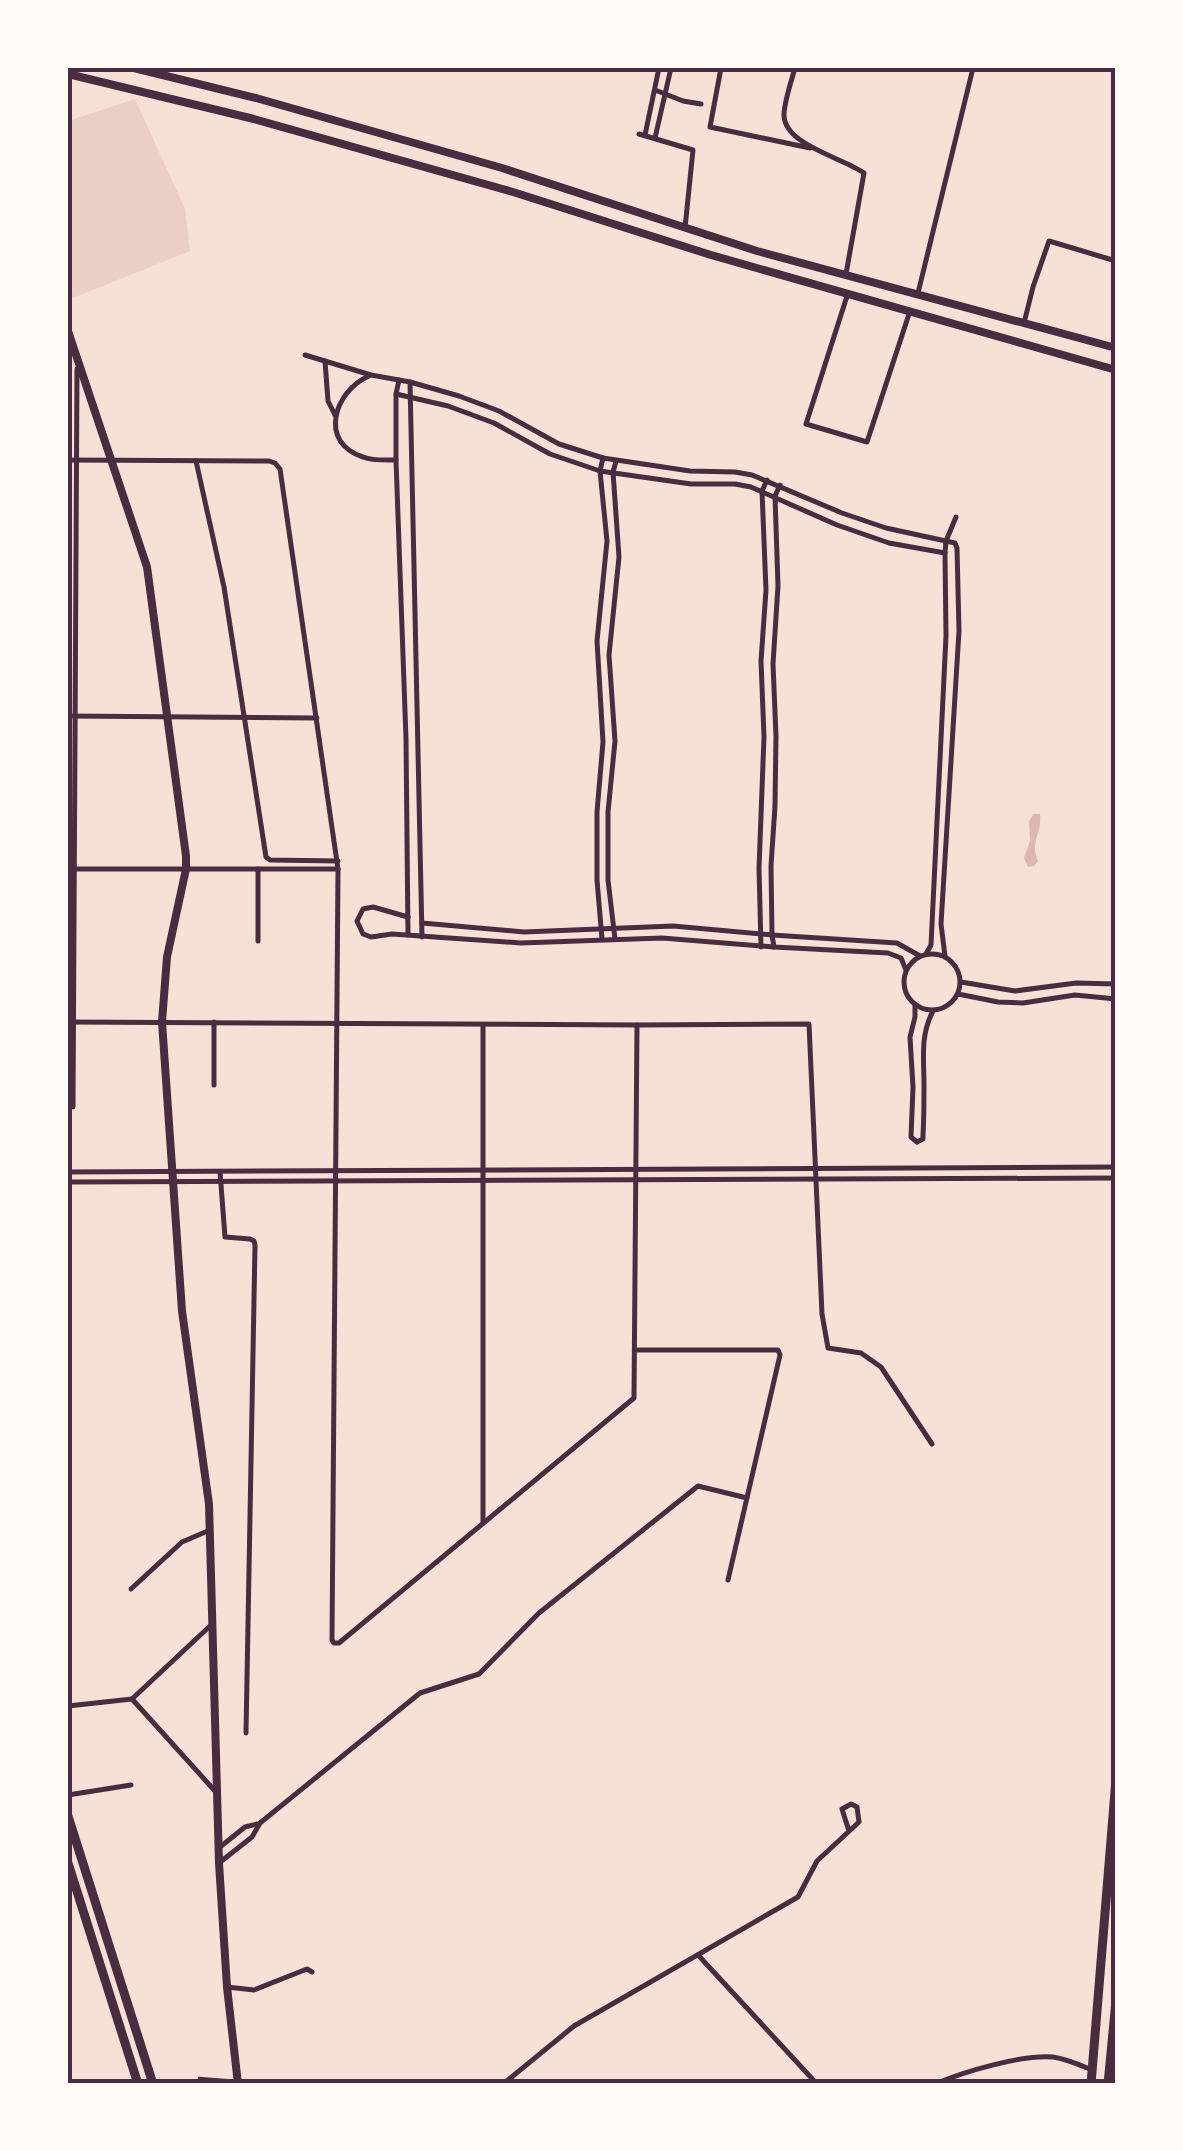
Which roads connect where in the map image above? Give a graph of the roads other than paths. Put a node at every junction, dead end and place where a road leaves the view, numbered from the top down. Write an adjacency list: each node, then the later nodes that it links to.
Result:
1 (134, 68): 13 (main road)
2 (659, 68): 8 (street)
3 (671, 68): 9 (street)
4 (721, 68): 12 (street)
5 (794, 68): 12 (street)
6 (974, 68): 17 (street)
7 (68, 74): 16 (main road)
8 (655, 90): 9 (street); 11 (street)
9 (667, 94): 10 (street); 11 (street)
10 (701, 104)
11 (655, 138): 13 (street)
12 (814, 148): 15 (street)
13 (685, 228): 15 (main road)
14 (1116, 261): 19 (street)
15 (846, 274): 17 (main road)
16 (848, 293): 18 (main road); 18 (street)
17 (918, 293): 19 (main road)
18 (910, 310): 25 (main road)
19 (1024, 322): 21 (main road)
20 (68, 330): 23 (main road)
21 (1116, 348)
22 (305, 355): 24 (street)
23 (78, 361): 34 (street); 35 (main road)
24 (325, 361): 26 (street); 31 (street)
25 (1116, 370)
26 (372, 375): 27 (street); 31 (street)
27 (399, 380): 28 (street); 29 (street)
28 (410, 382): 30 (street); 32 (street)
29 (396, 394): 30 (street); 36 (street)
30 (408, 395): 39 (street); 48 (street)
31 (335, 415): 36 (street)
32 (603, 458): 38 (street); 39 (street)
33 (68, 460): 34 (street)
34 (77, 460): 35 (street); 53 (street)
35 (111, 460): 37 (street); 54 (main road)
36 (396, 460): 49 (street)
37 (196, 461): 55 (street); 56 (street)
38 (616, 461): 40 (street); 41 (street)
39 (600, 470): 40 (street); 51 (street)
40 (614, 472): 43 (street); 50 (street)
41 (767, 480): 42 (street); 43 (street)
42 (780, 485): 44 (street); 46 (street)
43 (762, 491): 44 (street); 58 (street)
44 (775, 496): 47 (street); 57 (street)
45 (956, 517): 46 (street)
46 (946, 540): 47 (street); 60 (street)
47 (945, 553): 59 (street)
48 (415, 619): 49 (street); 67 (street)
49 (402, 620): 66 (street)
50 (612, 710): 51 (street); 68 (street)
51 (601, 712): 69 (street)
52 (68, 716): 53 (street)
53 (76, 716): 54 (street); 62 (street)
54 (167, 716): 55 (street); 63 (main road)
55 (244, 716): 56 (street); 61 (street)
56 (316, 718): 61 (street)
57 (776, 736): 58 (street); 72 (street)
58 (764, 737): 70 (street)
59 (939, 753): 60 (street); 79 (street)
60 (952, 753): 80 (street)
61 (338, 860): 65 (street)
62 (71, 869): 63 (street); 88 (street)
63 (186, 869): 64 (street); 89 (main road)
64 (258, 869): 65 (street); 76 (street)
65 (338, 870): 91 (street)
66 (408, 916): 71 (street); 71 (street)
67 (422, 923): 69 (street); 73 (street)
68 (613, 927): 69 (street); 70 (street); 74 (street)
69 (600, 928): 75 (street)
70 (761, 934): 72 (street); 77 (street)
71 (408, 935): 73 (street)
72 (772, 935): 78 (street); 79 (street)
73 (422, 937): 75 (street)
74 (614, 939): 75 (street); 77 (street)
75 (602, 940)
76 (258, 941)
77 (761, 946): 78 (street)
78 (774, 947): 81 (street)
79 (923, 955): 80 (street); 81 (street)
80 (944, 956): 82 (street)
81 (906, 970): 86 (street)
82 (960, 982): 83 (street); 84 (street)
83 (1116, 984)
84 (958, 994): 85 (street); 87 (street)
85 (1116, 999)
86 (914, 1005): 87 (street); 87 (street)
87 (933, 1011)
88 (70, 1022): 89 (street); 95 (street)
89 (162, 1022): 90 (street); 107 (main road)
90 (214, 1022): 91 (street); 94 (street)
91 (337, 1024): 92 (street); 102 (street)
92 (483, 1024): 93 (street); 103 (street)
93 (637, 1026): 100 (street); 101 (street)
94 (214, 1085)
95 (73, 1107)
96 (981, 1167): 97 (street); 100 (street); 108 (lane)
97 (1078, 1167): 98 (street); 109 (street)
98 (1116, 1167)
99 (805, 1168): 100 (street); 101 (street); 111 (street)
100 (817, 1168): 112 (street)
101 (636, 1169): 103 (street); 115 (street)
102 (337, 1170): 103 (street); 106 (street); 113 (street)
103 (482, 1170): 114 (street)
104 (68, 1172): 105 (street)
105 (110, 1172): 107 (street); 117 (street)
106 (220, 1172): 107 (street); 118 (street)
107 (174, 1178): 117 (street); 118 (street); 123 (main road)
108 (981, 1178): 109 (street); 112 (street)
109 (1078, 1178): 110 (street)
110 (1116, 1178)
111 (805, 1179): 112 (street); 115 (street)
112 (817, 1179): 120 (street)
113 (337, 1180): 114 (street); 118 (street); 122 (street)
114 (482, 1180): 115 (street); 122 (street)
115 (636, 1180): 119 (street)
116 (68, 1182): 117 (street)
117 (110, 1183)
118 (220, 1183): 129 (street)
119 (634, 1350): 121 (street); 122 (street)
120 (932, 1444)
121 (747, 1498): 124 (street); 135 (street)
122 (484, 1522)
123 (210, 1530): 125 (street); 126 (main road)
124 (728, 1580)
125 (131, 1589)
126 (212, 1624): 127 (street); 132 (main road)
127 (132, 1698): 128 (street); 132 (street)
128 (68, 1706)
129 (246, 1734)
130 (1116, 1779): 144 (main road)
131 (131, 1786): 133 (street)
132 (217, 1793): 137 (main road)
133 (68, 1795)
134 (68, 1816): 148 (main road)
135 (260, 1823): 137 (street); 139 (street)
136 (849, 1830): 136 (street); 140 (street)
137 (218, 1849): 139 (main road)
138 (68, 1863): 147 (main road)
139 (218, 1863): 142 (main road)
140 (698, 1955): 149 (street); 150 (street)
141 (312, 1972): 142 (street)
142 (228, 1987): 146 (main road)
143 (1116, 2002): 153 (main road)
144 (1092, 2070): 151 (street); 152 (main road)
145 (198, 2078): 146 (lane)
146 (238, 2082)
147 (138, 2084)
148 (154, 2084)
149 (503, 2084)
150 (817, 2084)
151 (934, 2084)
152 (1091, 2084)
153 (1108, 2084)

